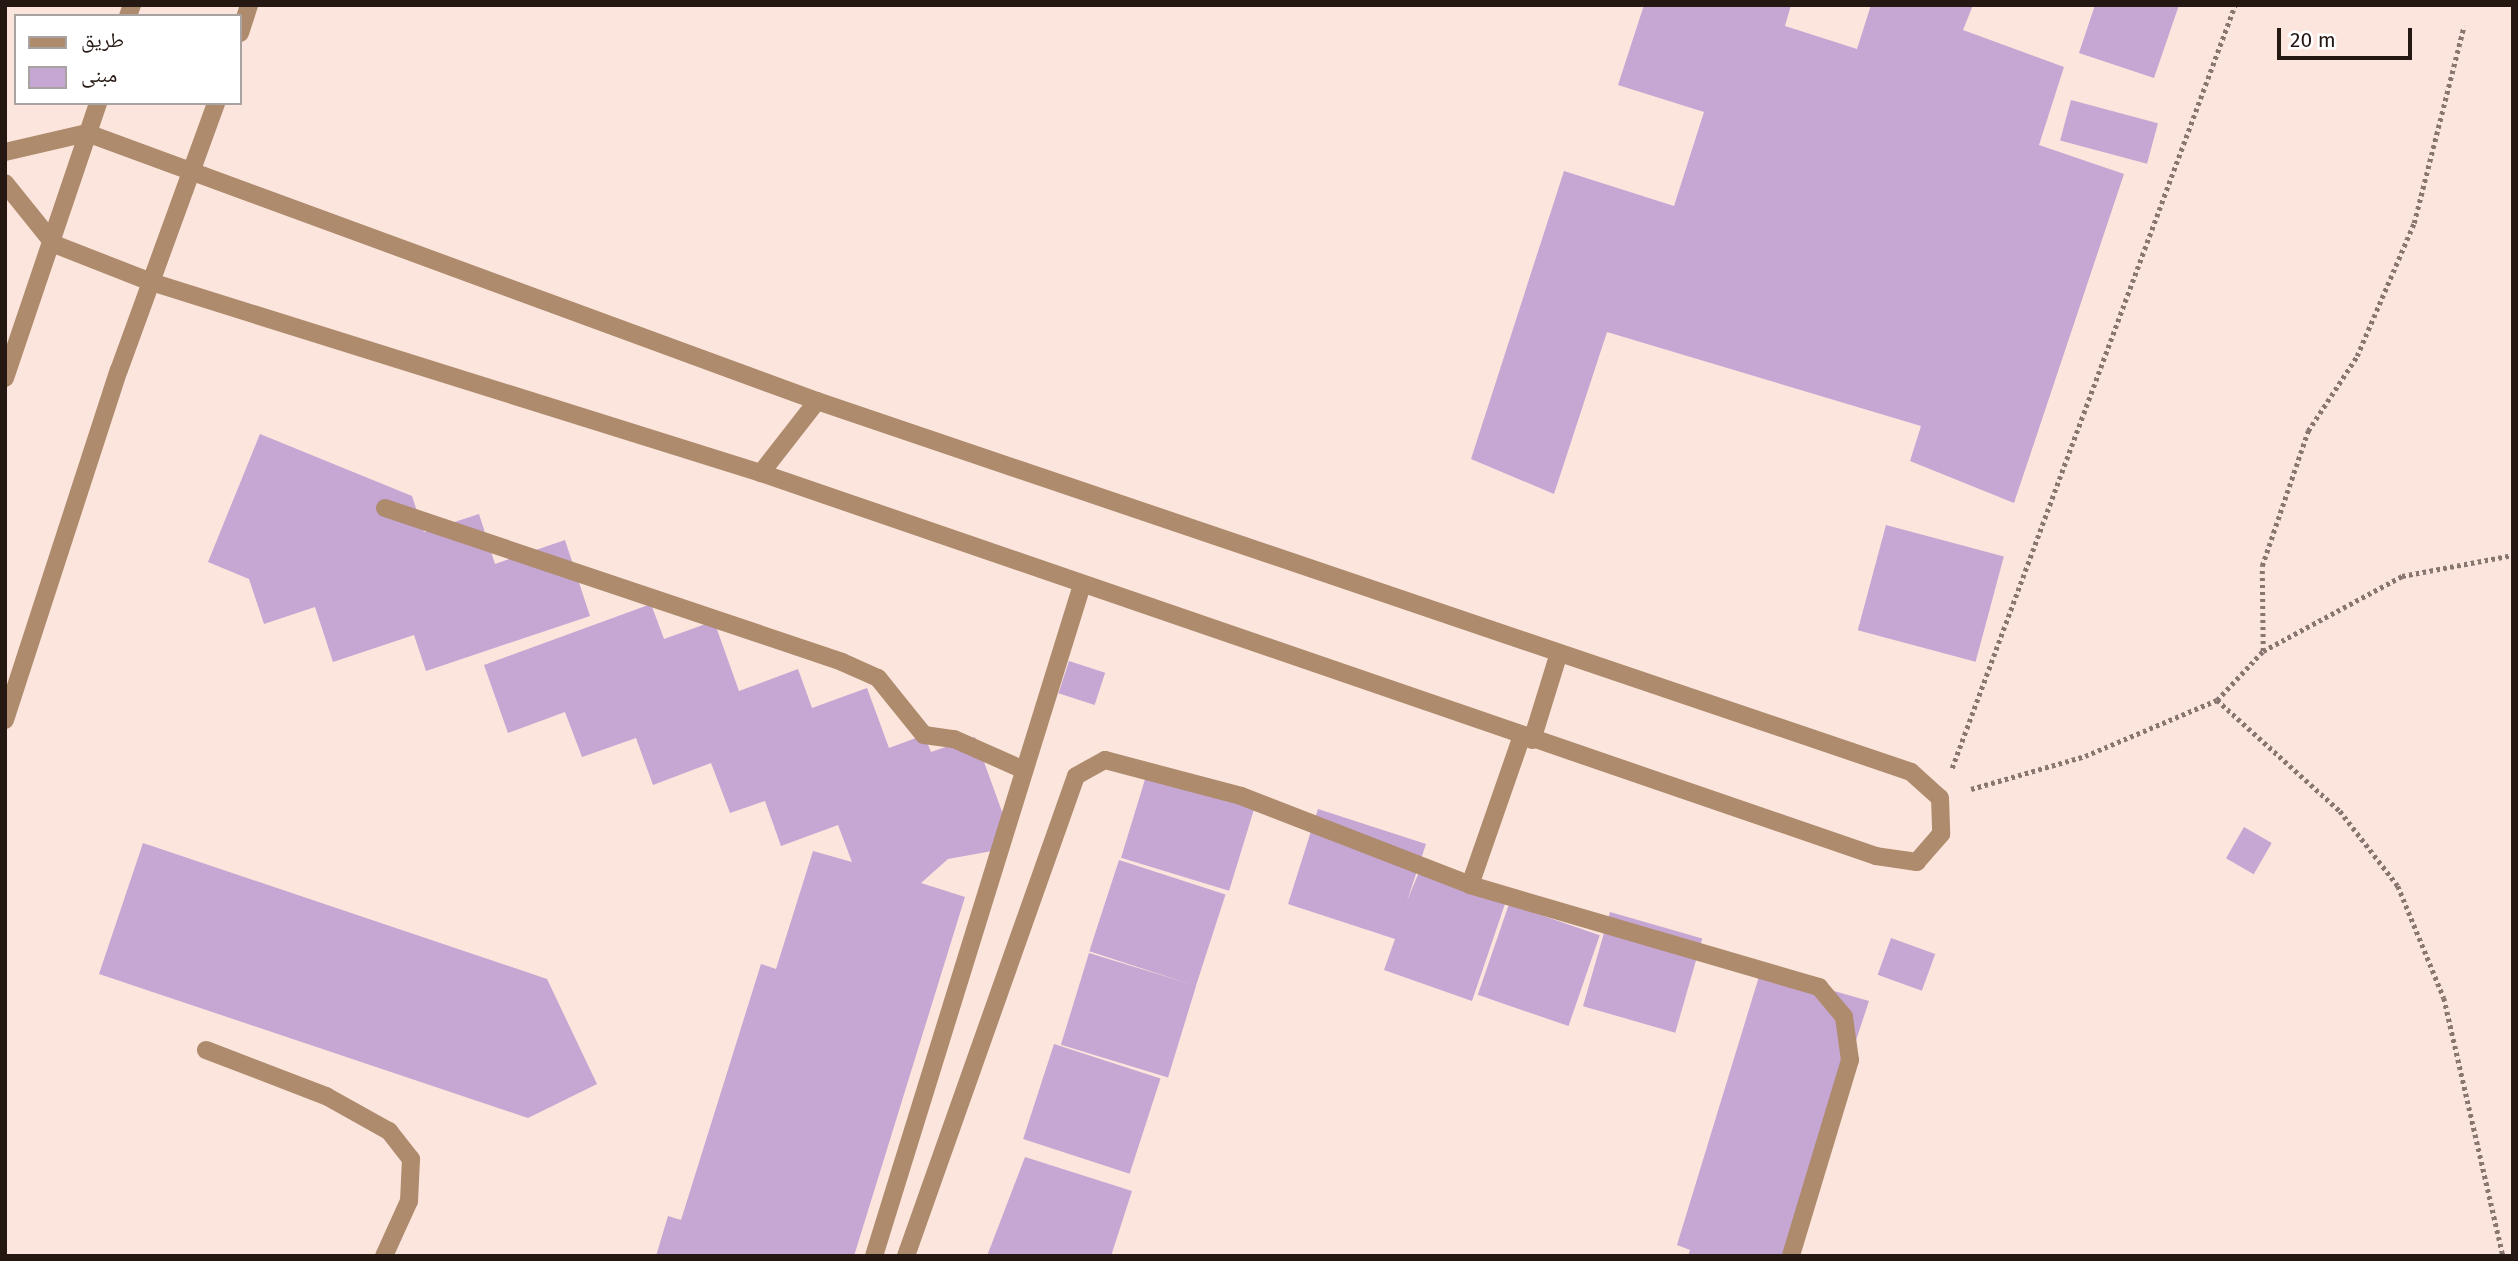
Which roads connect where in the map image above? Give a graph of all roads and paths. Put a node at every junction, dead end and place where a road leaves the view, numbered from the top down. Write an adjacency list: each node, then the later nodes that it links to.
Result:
1 (249, 5): 4 (street)
2 (2235, 5): 25 (path)
3 (2464, 26): 19 (path)
4 (242, 27)
5 (97, 105): 7 (street)
6 (215, 105): 9 (street)
7 (87, 134): 8 (street); 9 (street); 11 (street)
8 (5, 152)
9 (193, 172): 12 (street); 14 (street)
10 (5, 183): 11 (street)
11 (54, 244): 12 (street); 13 (street)
12 (151, 282): 15 (street); 22 (street)
13 (5, 378)
14 (817, 401): 15 (street); 20 (street)
15 (761, 473): 18 (street)
16 (385, 508): 24 (street)
17 (2513, 555): 19 (path)
18 (1082, 584): 23 (street); 24 (street)
19 (2263, 651): 21 (path)
20 (1559, 653): 23 (street); 25 (street)
21 (2217, 700): 25 (path); 32 (path)
22 (5, 720)
23 (1527, 738): 25 (street); 26 (street)
24 (1024, 770): 29 (street)
25 (1940, 798)
26 (1470, 885): 30 (street); 31 (street)
27 (206, 1050): 28 (street)
28 (384, 1256)
29 (874, 1256)
30 (906, 1256)
31 (1791, 1256)
32 (2503, 1256)

